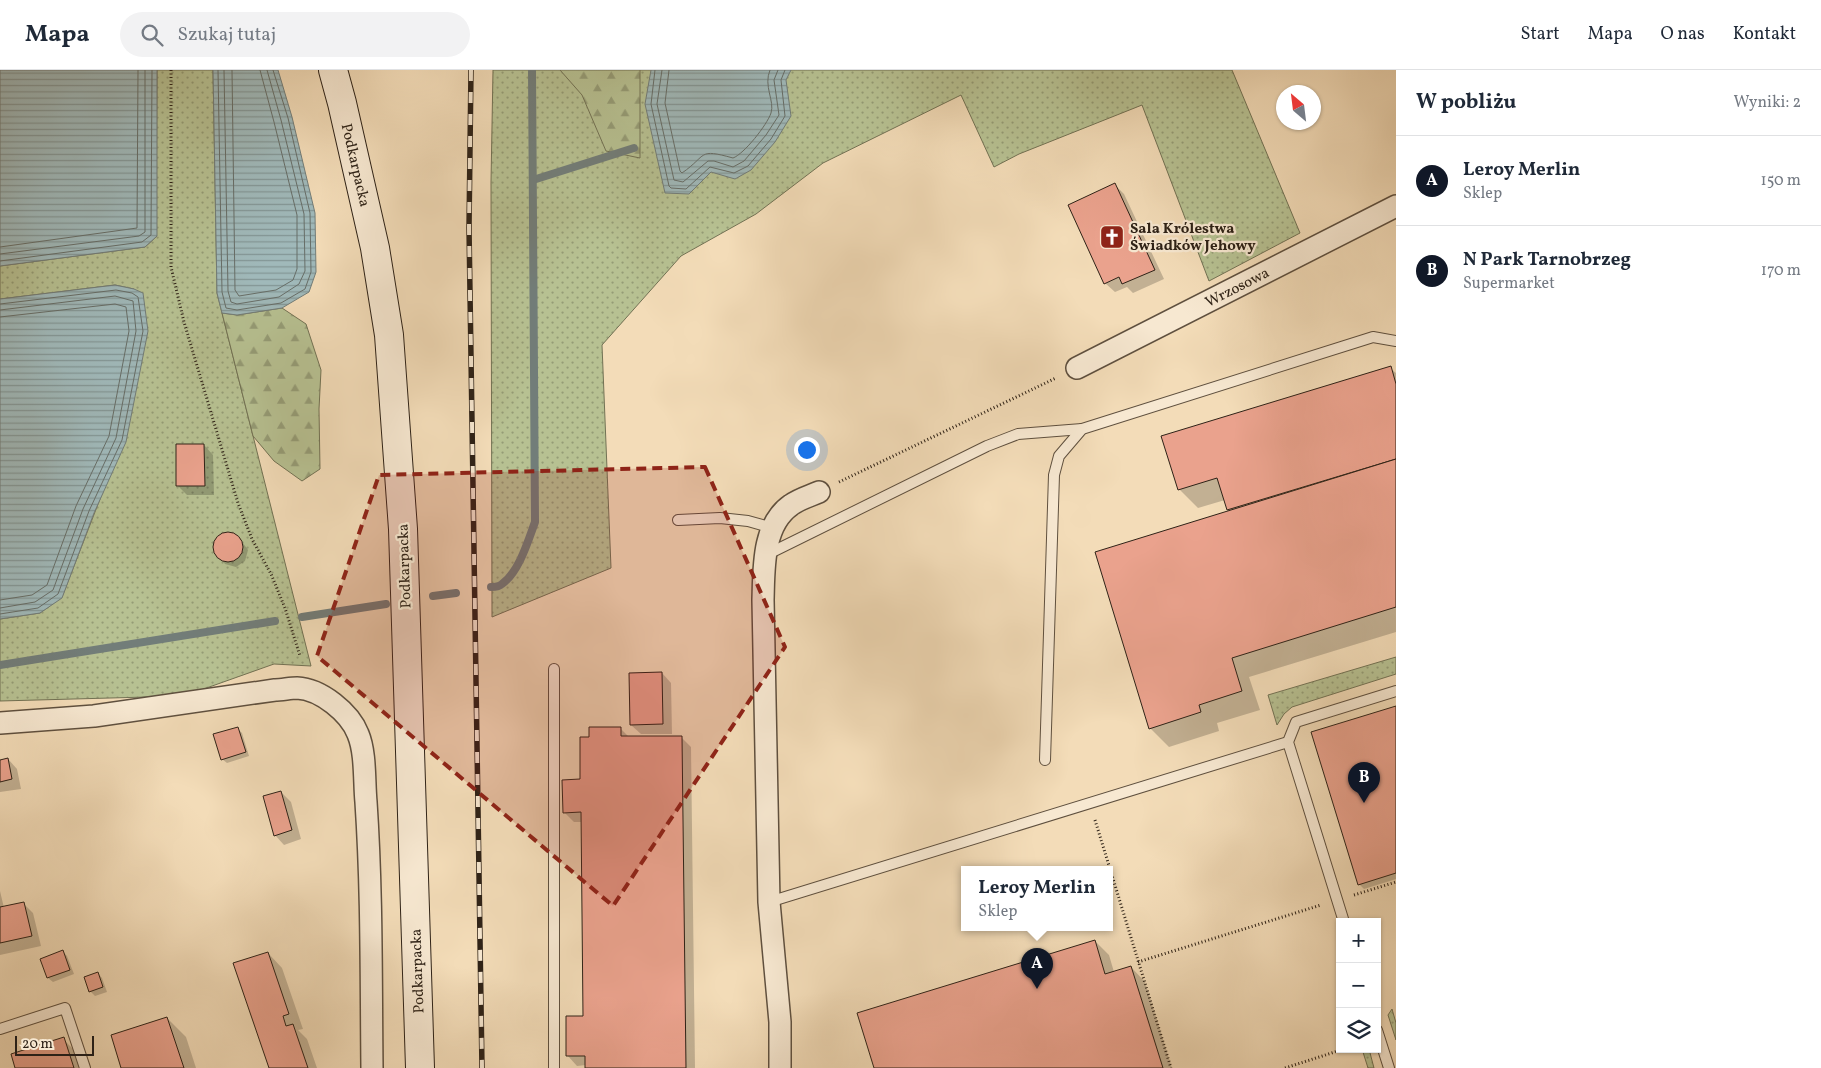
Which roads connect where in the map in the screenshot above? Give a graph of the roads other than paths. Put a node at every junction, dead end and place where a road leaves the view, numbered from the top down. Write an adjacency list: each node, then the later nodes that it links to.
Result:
1 (333, 70): 21 (main road, Podkarpacka)
2 (1396, 206): 4 (street, Wrzosowa)
3 (1396, 341): 5 (lane)
4 (1077, 368)
5 (1082, 429): 9 (lane); 14 (lane)
6 (819, 492): 8 (street)
7 (678, 520): 8 (lane)
8 (773, 528): 9 (street)
9 (765, 556): 15 (street)
10 (554, 668): 22 (lane)
11 (1396, 690): 13 (lane)
12 (0, 723): 20 (street)
13 (1288, 742): 15 (lane); 16 (lane)
14 (1045, 760)
15 (769, 902): 23 (street)
16 (1343, 918)
17 (0, 1029): 19 (lane)
18 (1381, 1043): 24 (lane)
19 (85, 1068)
20 (372, 1068)
21 (420, 1068)
22 (554, 1068)
23 (780, 1068)
24 (1389, 1068)

